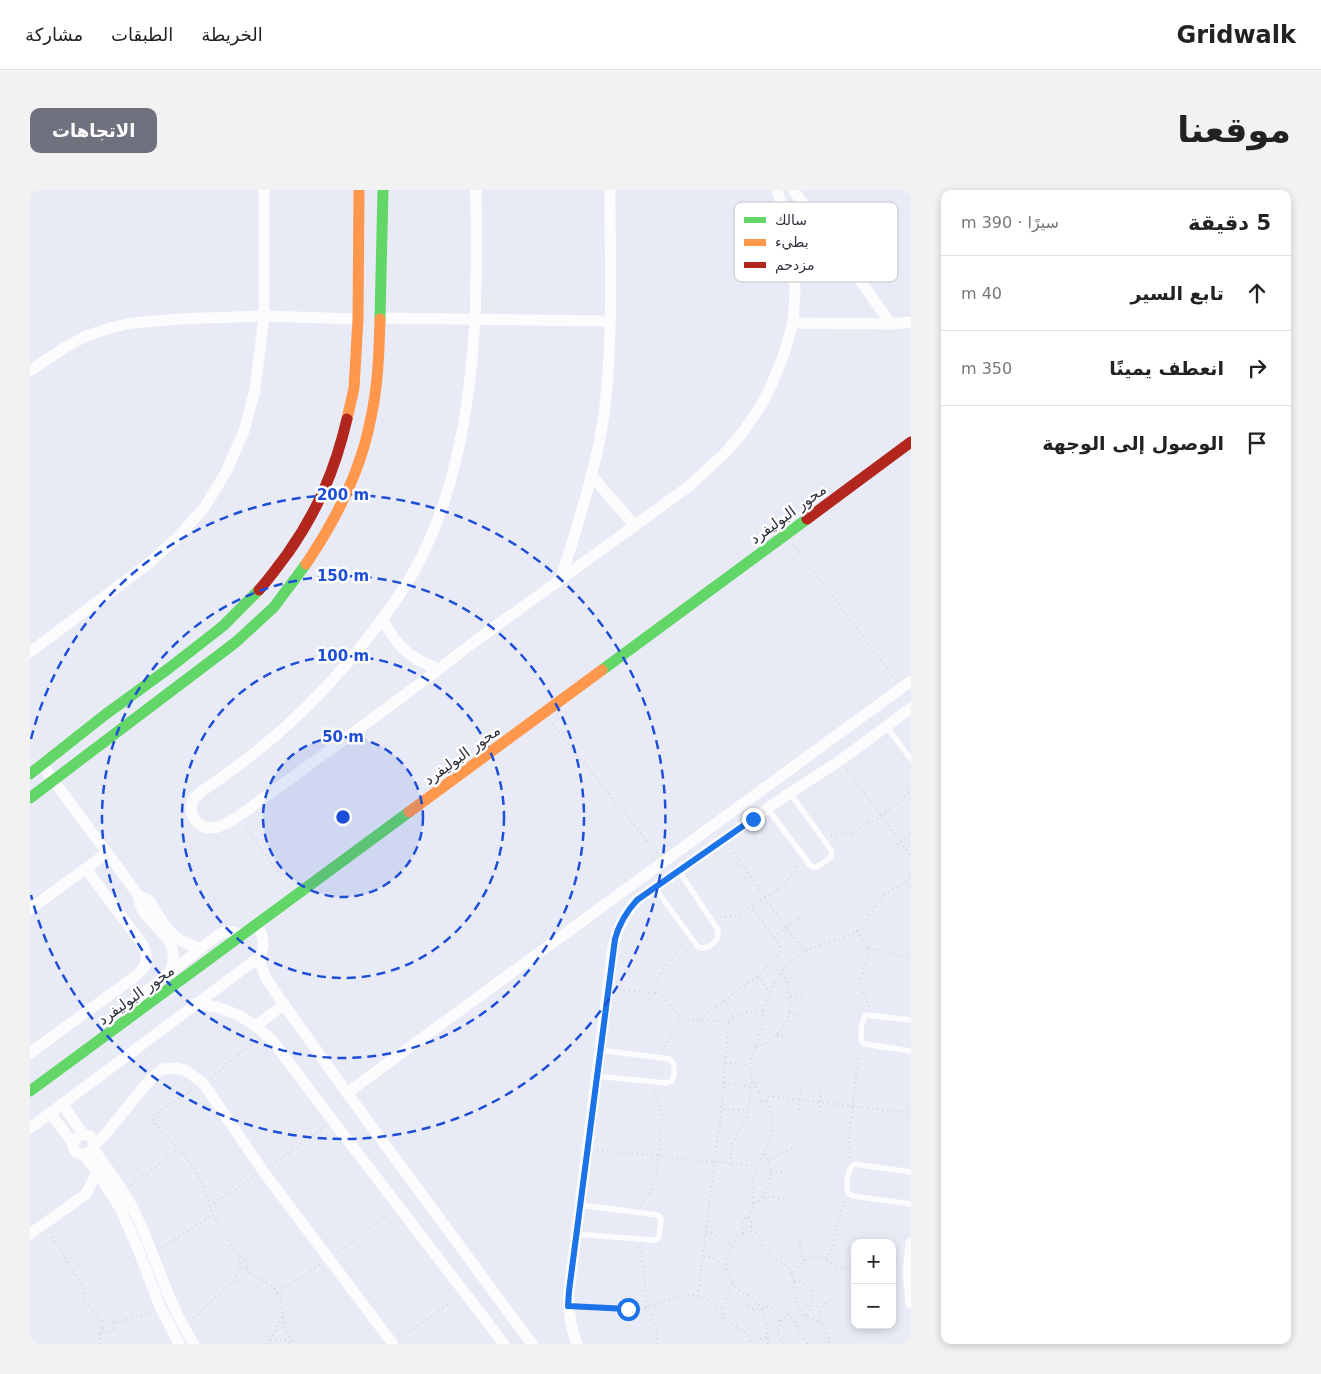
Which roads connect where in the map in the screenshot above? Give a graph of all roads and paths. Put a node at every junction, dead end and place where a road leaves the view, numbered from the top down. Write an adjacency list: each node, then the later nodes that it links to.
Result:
1 (264, 190): 11 (street)
2 (359, 190): 8 (street)
3 (383, 190): 8 (street)
4 (476, 190): 14 (street)
5 (610, 190): 15 (street)
6 (793, 190): 7 (street)
7 (802, 202)
8 (370, 237): 12 (street); 13 (street)
9 (794, 282): 17 (street)
10 (861, 282): 18 (street)
11 (264, 316): 13 (street); 19 (street); 26 (street)
12 (380, 318): 14 (street); 36 (street)
13 (358, 319): 34 (street)
14 (475, 319): 15 (street); 25 (street)
15 (610, 321): 21 (street)
16 (911, 322): 18 (street)
17 (793, 323): 18 (street); 22 (street)
18 (892, 324)
19 (30, 371)
20 (911, 442): 23 (street, محور البوليفرد)
21 (591, 475): 22 (street); 24 (street)
22 (635, 526): 24 (street)
23 (786, 534): 28 (path); 30 (street, محور البوليفرد)
24 (562, 579): 27 (street)
25 (383, 620): 27 (street); 42 (street)
26 (30, 652)
27 (439, 669): 42 (street)
28 (906, 684): 51 (street)
29 (911, 708): 31 (street)
30 (543, 714): 51 (path); 63 (street, محور البوليفرد)
31 (886, 726): 32 (lane); 33 (street)
32 (911, 759)
33 (840, 760): 38 (street); 41 (path)
34 (42, 765): 35 (street); 36 (street)
35 (30, 774)
36 (53, 780): 39 (street); 48 (street)
37 (911, 789): 41 (path)
38 (790, 793): 40 (street); 44 (lane)
39 (30, 798)
40 (768, 808): 45 (street); 49 (lane)
41 (881, 815): 44 (path); 46 (path)
42 (238, 816): 55 (path)
43 (911, 834): 46 (path)
44 (821, 837): 49 (lane)
45 (724, 840): 53 (street); 57 (path)
46 (901, 842): 47 (path); 50 (path)
47 (889, 851)
48 (107, 853): 52 (street); 61 (street)
49 (802, 854): 57 (path)
50 (911, 856)
51 (664, 861): 117 (street)
52 (86, 869): 59 (street); 103 (street)
53 (679, 871): 56 (street); 62 (lane)
54 (911, 877): 65 (path)
55 (282, 878)
56 (655, 888): 67 (lane); 77 (street)
57 (765, 897): 58 (path); 64 (path)
58 (751, 907): 62 (path); 68 (path)
59 (30, 909)
60 (801, 917): 64 (path)
61 (155, 918): 69 (street); 74 (street)
62 (710, 918): 67 (lane)
63 (257, 924): 66 (street, محور البوليفرد); 72 (street)
64 (786, 927): 68 (path); 71 (path)
65 (857, 931): 70 (path); 71 (path)
66 (242, 935): 69 (street); 91 (street, محور البوليفرد)
67 (690, 936): 78 (path)
68 (774, 937): 76 (path)
69 (202, 948): 74 (street)
70 (869, 948): 73 (path); 89 (path)
71 (804, 952): 75 (path)
72 (258, 958): 83 (street); 84 (street)
73 (911, 959)
74 (170, 972): 91 (street)
75 (782, 972): 79 (path); 80 (path)
76 (758, 976): 79 (path); 82 (path)
77 (608, 988): 78 (path); 101 (street)
78 (655, 993): 88 (path)
79 (770, 993): 85 (path)
80 (791, 996): 81 (path); 86 (path)
81 (802, 997)
82 (724, 1001): 90 (path); 92 (path)
83 (195, 1004): 95 (street); 122 (street)
84 (284, 1004): 95 (street); 117 (street)
85 (764, 1010): 90 (path); 100 (path)
86 (789, 1013): 87 (path); 97 (path)
87 (799, 1015)
88 (680, 1016): 92 (path); 104 (path)
89 (874, 1016): 94 (lane); 99 (lane)
90 (734, 1017): 93 (path)
91 (130, 1018): 115 (street, محور البوليفرد)
92 (699, 1020): 93 (path)
93 (729, 1020): 105 (path)
94 (911, 1020)
95 (256, 1026): 96 (street)
96 (266, 1034): 110 (path); 130 (street)
97 (776, 1035): 98 (path); 100 (path)
98 (795, 1038)
99 (862, 1042): 102 (lane); 123 (path)
100 (755, 1048): 106 (path)
101 (600, 1050): 104 (lane); 107 (street)
102 (911, 1051)
103 (30, 1053)
104 (658, 1057): 108 (lane)
105 (726, 1063): 106 (path); 111 (path)
106 (750, 1065): 109 (path)
107 (596, 1076): 108 (lane); 136 (street)
108 (651, 1082): 138 (path)
109 (752, 1082): 114 (path); 116 (path)
110 (203, 1083): 133 (street); 135 (path); 144 (street)
111 (724, 1083): 114 (path); 124 (path)
112 (802, 1083): 120 (path)
113 (821, 1085): 121 (path)
114 (752, 1087): 125 (path)
115 (30, 1091)
116 (759, 1092): 118 (path); 119 (path)
117 (347, 1093): 218 (street)
118 (768, 1096): 119 (path); 120 (path)
119 (766, 1099): 137 (path)
120 (800, 1100): 121 (path); 128 (path)
121 (820, 1102): 123 (path); 129 (path)
122 (62, 1104): 126 (street); 133 (street)
123 (853, 1106): 127 (path); 142 (path)
124 (722, 1109): 125 (path); 140 (path)
125 (748, 1110): 141 (path)
126 (50, 1113): 131 (street); 132 (street)
127 (911, 1113)
128 (798, 1115)
129 (819, 1117)
130 (333, 1121): 144 (path); 158 (street)
131 (30, 1128)
132 (73, 1143): 133 (street); 133 (street)
133 (89, 1144): 146 (street); 150 (street)
134 (795, 1146): 139 (path)
135 (178, 1149): 150 (path); 159 (path)
136 (587, 1149): 138 (path); 157 (street)
137 (764, 1151): 139 (path); 143 (path)
138 (659, 1157): 140 (path); 160 (path)
139 (769, 1161): 145 (path)
140 (714, 1162): 141 (path); 167 (path)
141 (730, 1164): 143 (path)
142 (851, 1165): 148 (lane); 151 (lane)
143 (756, 1166): 155 (path)
144 (263, 1171): 159 (path); 178 (street)
145 (770, 1171): 147 (path); 153 (path)
146 (97, 1172): 149 (street); 152 (street)
147 (791, 1172)
148 (911, 1172)
149 (109, 1190): 152 (street); 164 (street)
150 (123, 1191): 161 (street)
151 (848, 1193): 156 (lane); 179 (path)
152 (86, 1194): 165 (street)
153 (763, 1196): 154 (path); 155 (path)
154 (788, 1199)
155 (754, 1204): 163 (path)
156 (911, 1204)
157 (580, 1205): 160 (lane); 169 (street)
158 (399, 1206): 178 (path); 189 (street)
159 (209, 1207): 162 (path)
160 (637, 1212): 172 (lane)
161 (136, 1215): 164 (street); 175 (street)
162 (213, 1215): 175 (path); 177 (path)
163 (748, 1217): 166 (path); 170 (path)
164 (126, 1220): 198 (street)
165 (45, 1224): 168 (street); 204 (path)
166 (751, 1231): 170 (path); 185 (path)
167 (706, 1232): 174 (path); 176 (path)
168 (30, 1234)
169 (576, 1234): 172 (lane); 194 (street)
170 (742, 1235): 174 (path)
171 (800, 1236): 180 (path)
172 (639, 1239): 195 (path)
173 (911, 1243): 193 (street)
174 (731, 1246): 181 (path)
175 (152, 1252): 209 (street)
176 (703, 1257): 181 (path); 191 (path)
177 (242, 1259): 183 (path); 184 (path)
178 (329, 1259): 188 (path); 216 (street)
179 (826, 1259): 180 (path); 182 (path)
180 (804, 1261): 185 (path)
181 (726, 1266): 187 (path)
182 (851, 1267)
183 (240, 1268): 184 (path); 209 (path)
184 (247, 1268): 188 (path)
185 (792, 1276): 186 (path)
186 (793, 1281): 201 (path); 201 (path)
187 (733, 1283): 190 (path); 196 (path)
188 (277, 1293): 199 (path)
189 (465, 1293): 216 (path); 217 (street)
190 (748, 1295): 197 (path); 197 (path)
191 (698, 1296): 195 (path); 196 (path)
192 (832, 1299): 203 (path)
193 (911, 1303)
194 (568, 1306): 195 (path); 219 (street)
195 (646, 1307): 220 (path)
196 (723, 1308): 200 (path)
197 (761, 1308): 206 (path); 208 (path)
198 (161, 1309): 205 (path); 209 (street)
199 (283, 1314): 210 (path); 215 (path)
200 (724, 1316): 202 (path); 211 (path)
201 (807, 1317): 203 (path)
202 (717, 1322)
203 (818, 1322): 212 (path)
204 (103, 1323): 205 (path); 207 (path)
205 (114, 1323): 207 (path)
206 (779, 1323): 222 (path); 223 (path)
207 (103, 1328): 213 (path)
208 (768, 1337): 211 (path); 221 (path)
209 (185, 1339)
210 (270, 1340): 214 (path); 215 (path)
211 (751, 1342)
212 (829, 1343): 224 (path)
213 (101, 1344)
214 (267, 1344)
215 (292, 1344)
216 (393, 1344)
217 (504, 1344)
218 (532, 1344)
219 (577, 1344)
220 (657, 1344)
221 (768, 1344)
222 (784, 1344)
223 (807, 1344)
224 (835, 1344)

